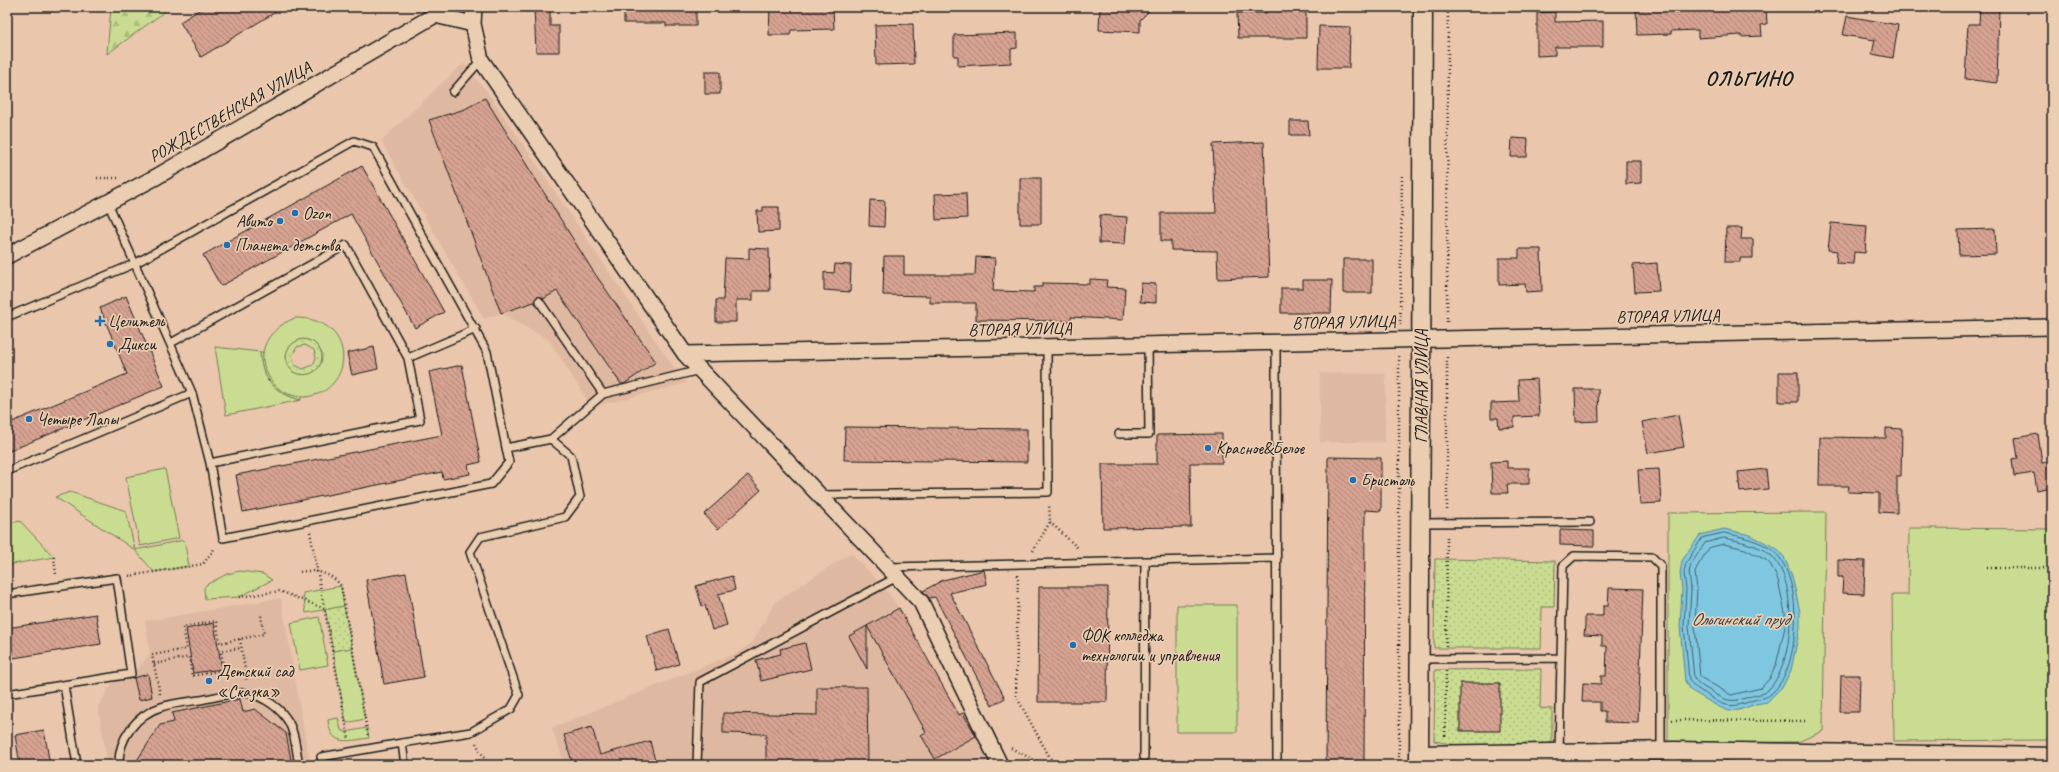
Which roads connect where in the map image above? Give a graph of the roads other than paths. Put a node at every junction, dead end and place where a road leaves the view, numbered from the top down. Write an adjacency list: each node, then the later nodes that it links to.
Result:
1 (474, 7): 4 (street)
2 (1423, 7): 14 (street, ГЛАВНАЯ УЛИЦА)
3 (432, 11): 4 (street, РОЖДЕСТВЕНСКАЯ УЛИЦА); 7 (street, РОЖДЕСТВЕНСКАЯ УЛИЦА)
4 (473, 24): 5 (street)
5 (481, 60): 6 (lane); 19 (street)
6 (453, 92)
7 (108, 203): 8 (street, РОЖДЕСТВЕНСКАЯ УЛИЦА); 9 (lane)
8 (7, 256)
9 (136, 263): 11 (lane); 13 (lane); 15 (lane)
10 (539, 301): 23 (lane)
11 (7, 317)
12 (2052, 327): 14 (street, ВТОРАЯ УЛИЦА)
13 (476, 329): 20 (lane); 26 (lane)
14 (1422, 340): 16 (street, ВТОРАЯ УЛИЦА); 31 (street, ГЛАВНАЯ УЛИЦА)
15 (171, 343): 20 (lane); 22 (lane)
16 (1276, 343): 17 (street, ВТОРАЯ УЛИЦА); 32 (lane)
17 (1148, 345): 18 (street, ВТОРАЯ УЛИЦА); 24 (lane)
18 (1048, 347): 19 (street, ВТОРАЯ УЛИЦА); 29 (lane)
19 (685, 354): 21 (street)
20 (408, 358): 27 (lane)
21 (700, 370): 23 (lane); 29 (street)
22 (192, 393): 27 (lane); 28 (lane)
23 (602, 394): 25 (lane)
24 (1119, 434)
25 (551, 439): 26 (lane); 40 (lane)
26 (506, 448): 27 (lane)
27 (210, 463)
28 (7, 471)
29 (819, 495): 34 (street)
30 (1590, 522): 31 (lane)
31 (1421, 523): 37 (street, ГЛАВНАЯ УЛИЦА)
32 (1277, 558): 33 (lane); 55 (lane)
33 (1145, 561): 34 (lane); 44 (lane)
34 (892, 572): 53 (lane); 54 (street)
35 (7, 594): 38 (lane)
36 (1561, 658): 37 (lane); 41 (lane); 42 (lane)
37 (1420, 659): 46 (street, ГЛАВНАЯ УЛИЦА)
38 (64, 685): 39 (lane); 48 (lane)
39 (7, 694)
40 (402, 743): 51 (lane); 52 (lane)
41 (1559, 753): 42 (street); 46 (street)
42 (1670, 756): 45 (street)
43 (2052, 756): 47 (street)
44 (1144, 757)
45 (1707, 758): 47 (street)
46 (1419, 760)
47 (1909, 760)
48 (77, 765)
49 (119, 765): 50 (lane)
50 (299, 765)
51 (323, 765)
52 (405, 765)
53 (697, 765)
54 (1000, 765)
55 (1278, 765)

